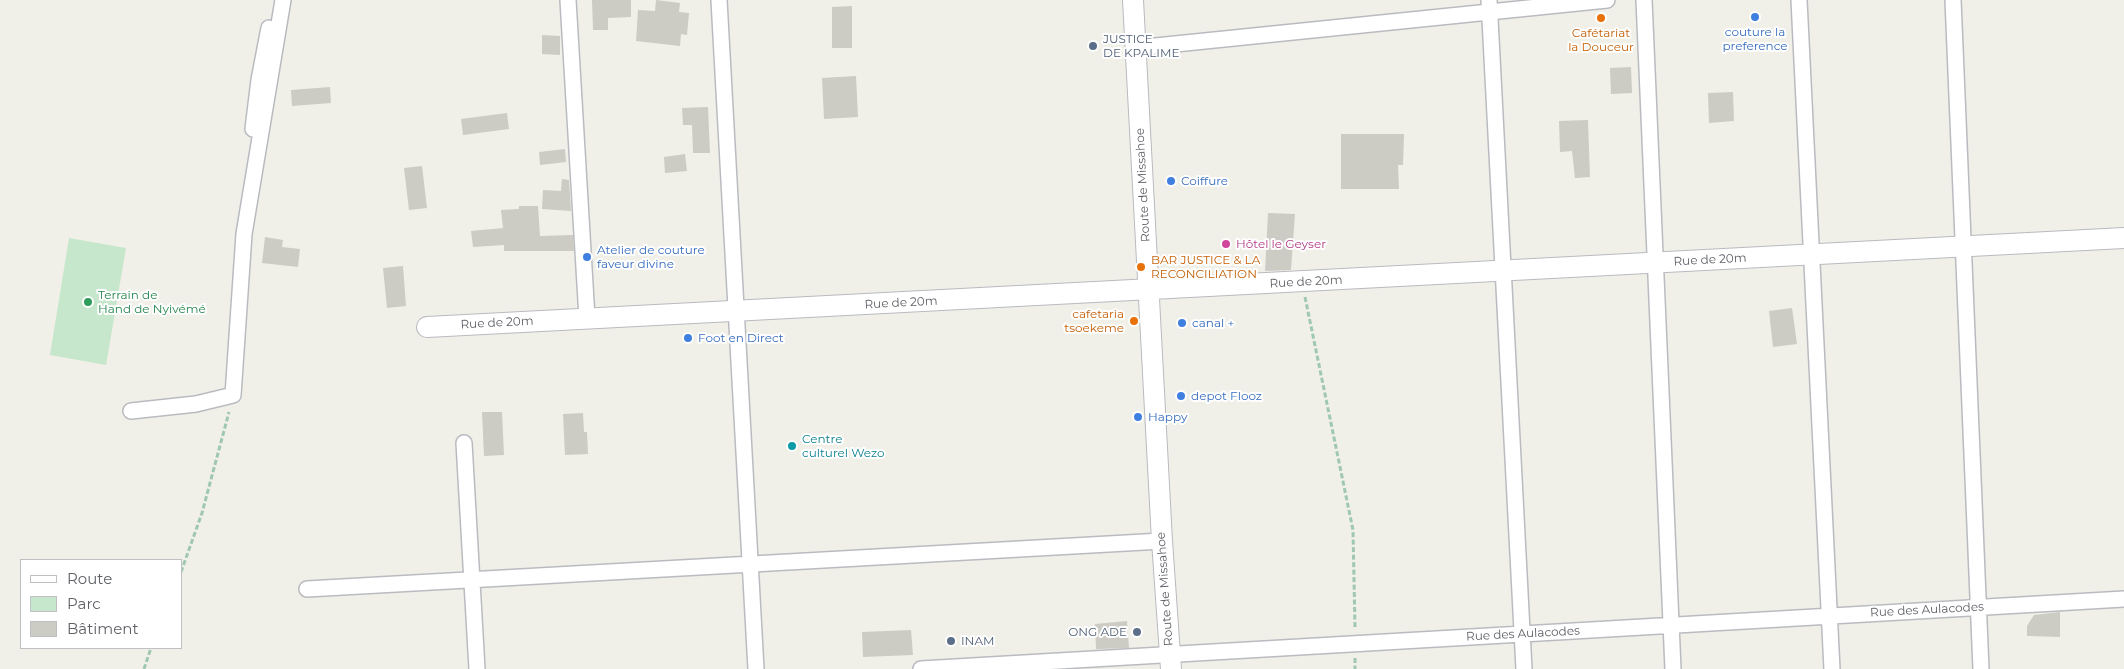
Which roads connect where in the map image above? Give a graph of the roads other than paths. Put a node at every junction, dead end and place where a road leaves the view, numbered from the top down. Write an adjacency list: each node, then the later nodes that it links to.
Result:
1 (274, 0): 12 (street)
2 (283, 0): 22 (street)
3 (568, 0): 20 (street)
4 (719, 0): 19 (street)
5 (1133, 0): 11 (street, Route de Missahoe)
6 (1607, 0): 10 (street)
7 (1644, 0): 16 (street)
8 (1799, 0): 15 (street)
9 (1953, 0): 14 (street)
10 (1489, 6): 11 (street); 17 (street)
11 (1136, 48): 18 (street, Route de Missahoe)
12 (245, 187)
13 (2124, 238): 14 (street, Rue de 20m)
14 (1963, 246): 15 (street, Rue de 20m); 29 (street)
15 (1812, 254): 16 (street, Rue de 20m); 30 (street)
16 (1655, 262): 17 (street, Rue de 20m); 31 (street)
17 (1503, 271): 18 (street, Rue de 20m); 32 (street)
18 (1148, 290): 19 (street, Rue de 20m); 24 (street, Route de Missahoe)
19 (736, 312): 20 (street, Rue de 20m); 25 (street)
20 (587, 318): 21 (street, Rue de 20m)
21 (427, 327)
22 (132, 411)
23 (464, 443): 26 (street)
24 (1162, 541): 25 (street); 33 (street, Route de Missahoe)
25 (750, 564): 26 (street); 35 (street)
26 (472, 580): 27 (street); 34 (street)
27 (307, 590)
28 (2124, 599): 29 (street, Rue des Aulacodes)
29 (1979, 608): 30 (street, Rue des Aulacodes); 40 (street)
30 (1829, 616): 31 (street, Rue des Aulacodes); 39 (street)
31 (1671, 625): 32 (street, Rue des Aulacodes); 38 (street)
32 (1522, 634): 33 (street, Rue des Aulacodes); 37 (street)
33 (1170, 662): 36 (street, Rue des Aulacodes)
34 (477, 669)
35 (756, 669)
36 (921, 669)
37 (1524, 669)
38 (1673, 669)
39 (1832, 669)
40 (1981, 669)

